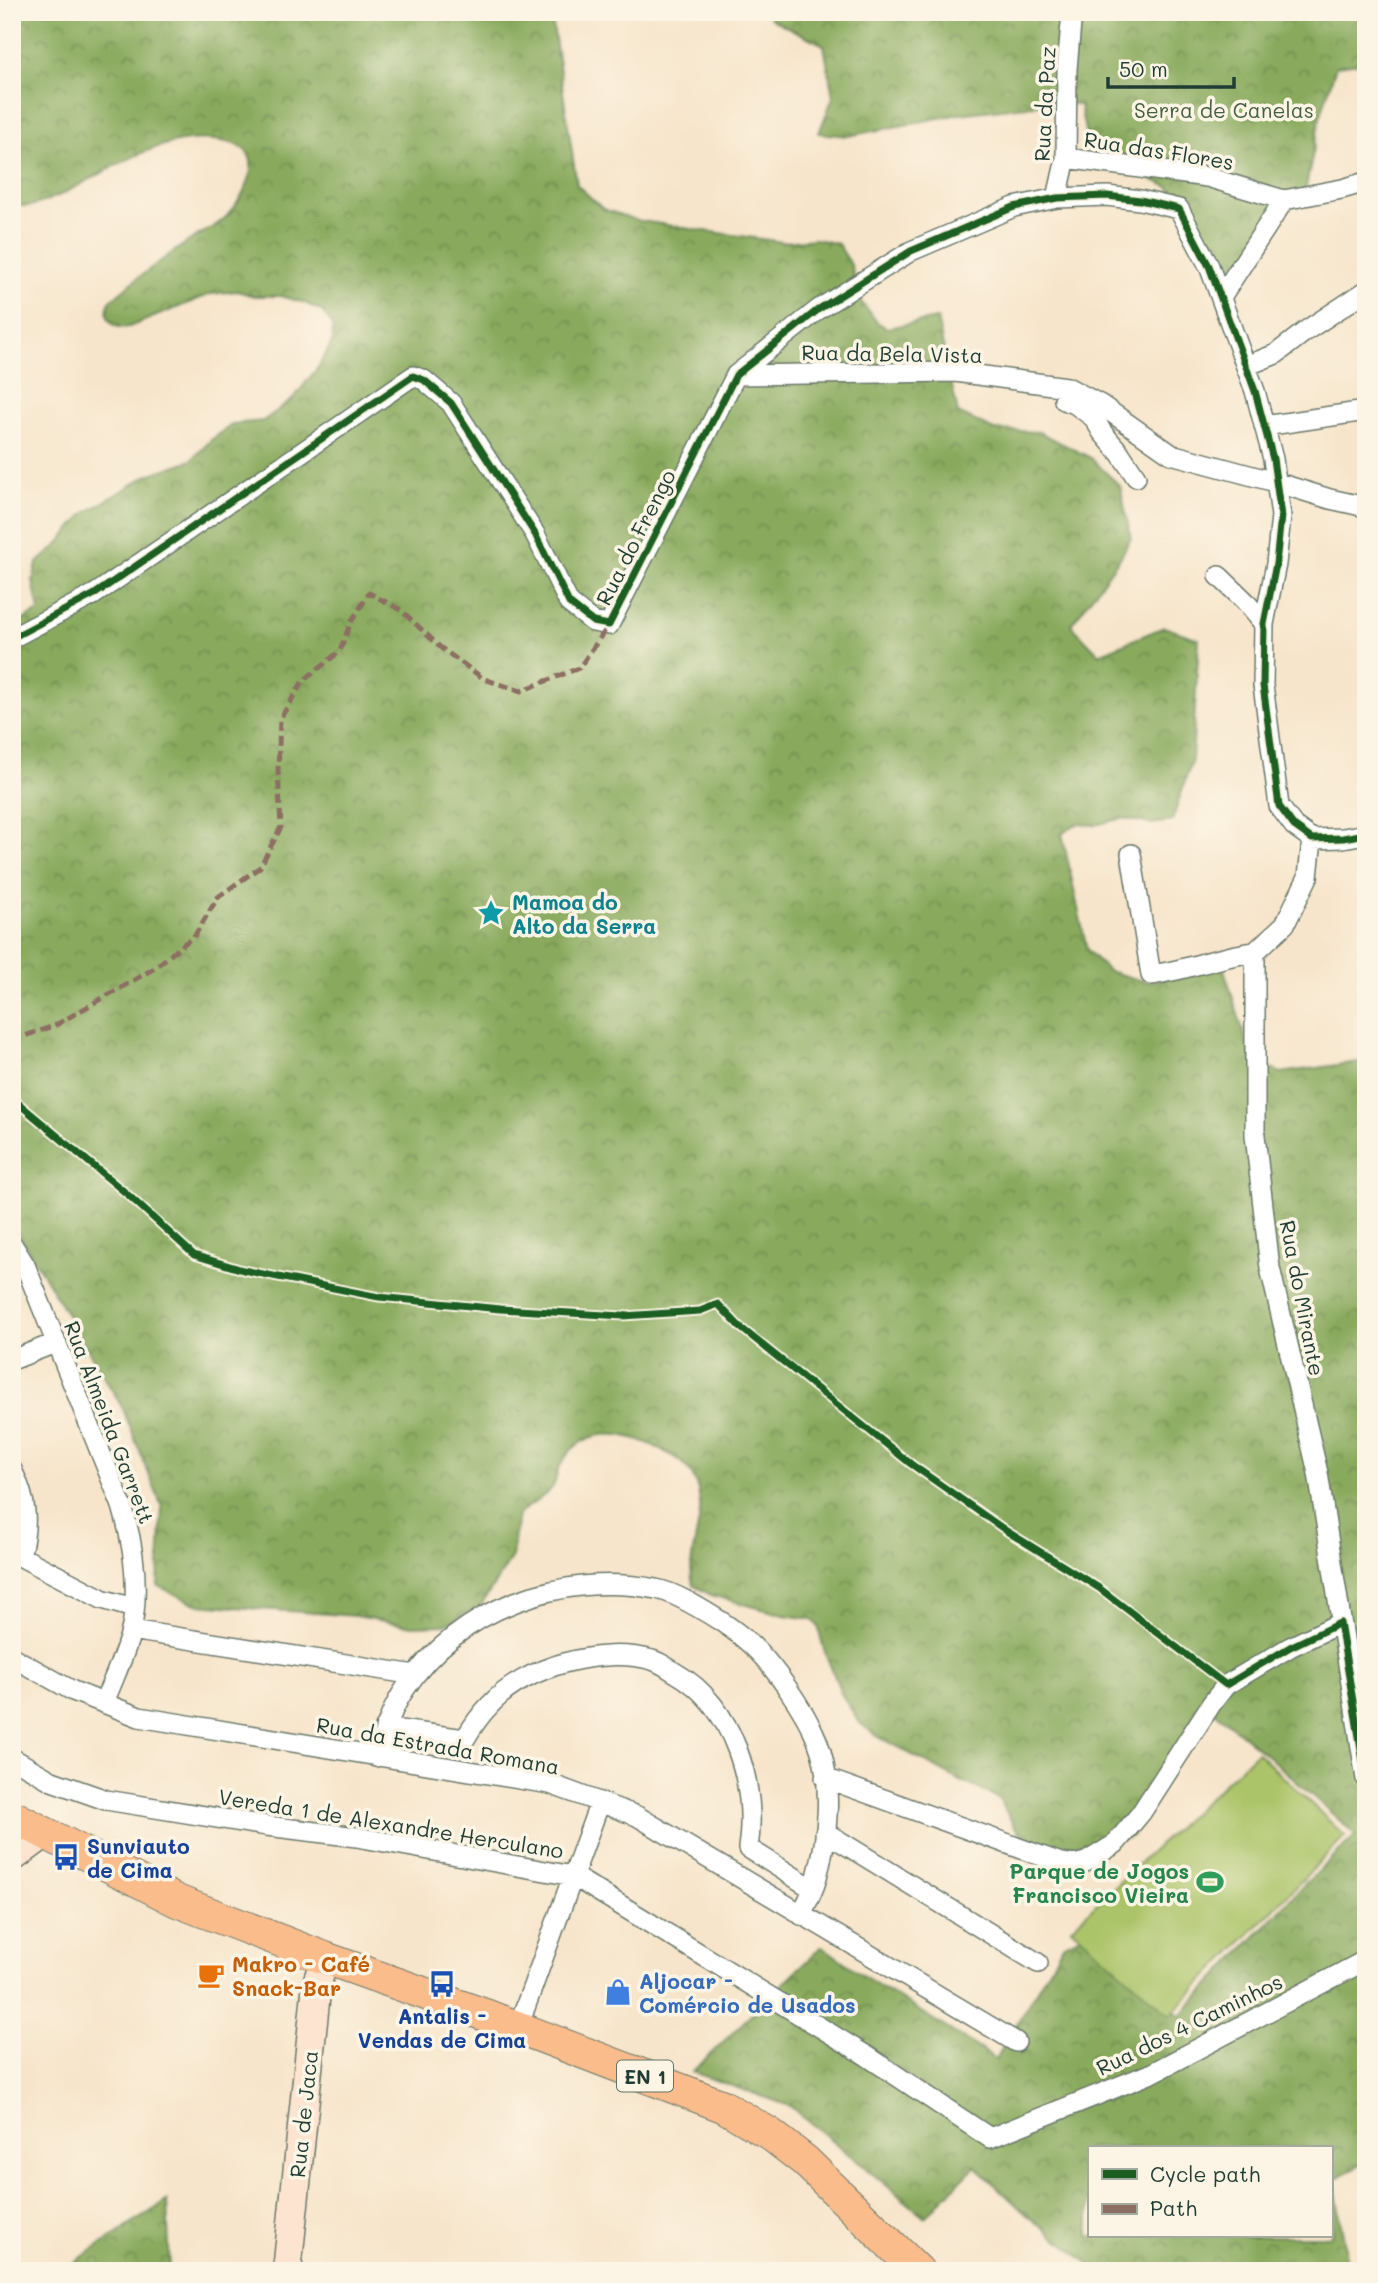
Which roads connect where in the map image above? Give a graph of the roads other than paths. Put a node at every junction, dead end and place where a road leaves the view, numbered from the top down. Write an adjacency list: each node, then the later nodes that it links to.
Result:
1 (1072, 12): 2 (street, Rua da Paz)
2 (1066, 158): 4 (street, Rua da Paz); 5 (street, Rua das Flores)
3 (1366, 182): 5 (street)
4 (1057, 198): 7 (street, Rua do Frengo); 9 (street, Rua do Frengo)
5 (1284, 200): 7 (street)
6 (1366, 291): 8 (street)
7 (1221, 297): 8 (street, Rua do Frengo)
8 (1246, 366): 12 (street, Rua do Frengo)
9 (736, 375): 10 (street, Rua da Bela Vista); 18 (street, Rua do Frengo)
10 (1033, 381): 13 (street); 14 (street, Rua da Bela Vista)
11 (1366, 411): 12 (street)
12 (1264, 426): 14 (street, Rua do Frengo)
13 (1136, 477)
14 (1275, 482): 15 (street, Rua da Bela Vista); 17 (street, Rua do Frengo)
15 (1366, 507)
16 (1219, 576): 17 (street)
17 (1264, 624): 20 (street, Rua do Frengo)
18 (12, 638)
19 (1366, 834): 20 (street)
20 (1312, 839): 22 (street)
21 (1131, 854): 22 (street)
22 (1255, 952): 29 (street, Rua do Mirante)
23 (12, 1244): 24 (street, Rua Almeida Garrett)
24 (55, 1343): 25 (street); 28 (street, Rua Almeida Garrett)
25 (12, 1360)
26 (12, 1470): 27 (street)
27 (16, 1554): 28 (street)
28 (133, 1608): 30 (street, Rua Almeida Garrett)
29 (1340, 1623): 37 (street); 38 (street, Rua do Mirante)
30 (131, 1630): 32 (street); 33 (street, Rua Almeida Garrett)
31 (12, 1657): 33 (street, Rua da Estrada Romana)
32 (415, 1675): 34 (street); 37 (street)
33 (104, 1703): 35 (street, Rua da Estrada Romana)
34 (385, 1728): 35 (street); 45 (street)
35 (376, 1757): 39 (street, Rua da Estrada Romana)
36 (12, 1758): 44 (street, Vereda 1 de Alexandre Herculano)
37 (825, 1778): 41 (street)
38 (1366, 1779)
39 (600, 1802): 44 (street); 46 (street, Rua da Estrada Romana)
40 (12, 1816): 42 (main road, EN 1)
41 (825, 1832): 45 (street); 49 (street)
42 (46, 1833): 43 (street); 47 (main road, EN 1)
43 (12, 1858)
44 (573, 1876): 50 (street); 52 (street, Vereda 1 de Alexandre Herculano)
45 (813, 1889): 46 (street)
46 (801, 1915): 51 (street, Rua da Estrada Romana)
47 (325, 1958): 50 (main road, EN 1); 53 (street, Rua de Jaca)
48 (1366, 1960): 52 (street, Rua dos 4 Caminhos)
49 (1038, 1963)
50 (518, 2027): 54 (main road, EN 1)
51 (1016, 2042)
52 (990, 2138)
53 (287, 2271)
54 (918, 2271)

